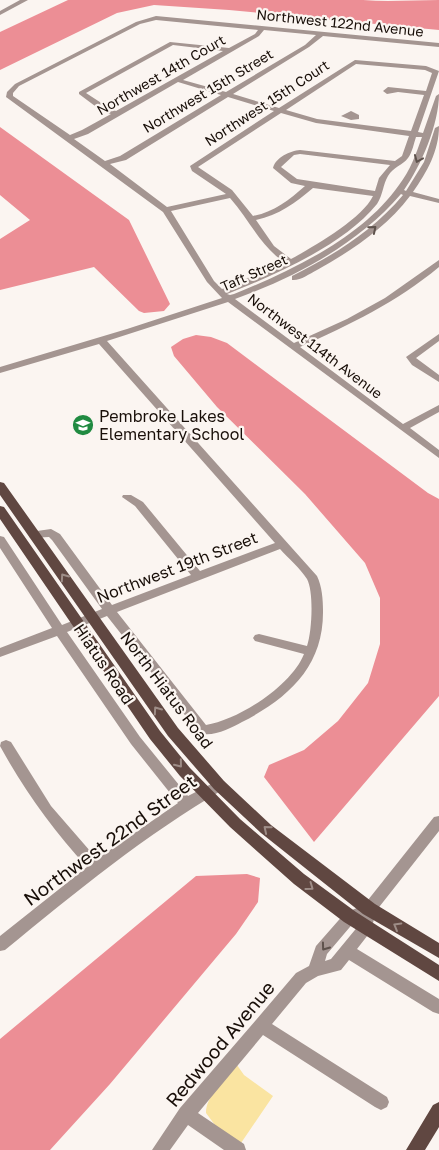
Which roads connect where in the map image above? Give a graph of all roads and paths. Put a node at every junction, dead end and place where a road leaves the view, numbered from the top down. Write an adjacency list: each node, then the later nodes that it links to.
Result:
1 (25, 0): 2 (street)
2 (0, 13)
3 (263, 28): 4 (street, Northwest 122nd Avenue); 6 (street, Northwest 14th Court); 9 (street, Northwest 122nd Avenue)
4 (323, 33): 5 (street, Northwest 122nd Avenue); 11 (street, Northwest 15th Street)
5 (439, 45)
6 (230, 50): 7 (street, Northwest 14th Court); 15 (street)
7 (177, 80): 11 (street); 15 (street, Northwest 14th Court)
8 (394, 90): 10 (street)
9 (10, 92): 21 (street, Northwest 114th Avenue)
10 (428, 93): 14 (street, Northwest 15th Court); 18 (street)
11 (226, 95): 14 (street); 23 (street, Northwest 15th Street)
12 (439, 96): 13 (street, Taft Street)
13 (437, 108): 20 (street, Taft Street)
14 (279, 110): 17 (street); 28 (street, Northwest 15th Court)
15 (117, 114): 21 (street, Northwest 14th Court)
16 (349, 118): 17 (street)
17 (345, 126): 18 (street)
18 (414, 134): 20 (street); 22 (street)
19 (438, 134): 20 (street); 27 (street, Taft Street)
20 (427, 136): 25 (street, Taft Street, one-way to 25)
21 (69, 138): 23 (street, Northwest 114th Avenue)
22 (395, 163): 24 (street); 26 (street)
23 (104, 164): 30 (street, Northwest 114th Avenue)
24 (311, 186): 26 (street); 31 (street)
25 (398, 192): 27 (street); 32 (street, Taft Street)
26 (378, 194): 34 (street)
27 (408, 194): 29 (street); 33 (street, Taft Street, one-way to 27)
28 (232, 195): 30 (street); 31 (street)
29 (439, 201)
30 (166, 210): 36 (street, Northwest 114th Avenue)
31 (251, 219): 34 (street)
32 (334, 248): 33 (street); 37 (street, Taft Street)
33 (342, 252): 37 (street, Taft Street)
34 (290, 262): 36 (street)
35 (439, 263): 40 (street)
36 (221, 293): 37 (street, Northwest 114th Avenue)
37 (233, 302): 39 (street, Taft Street); 40 (street, Northwest 114th Avenue)
38 (439, 337): 44 (street)
39 (103, 343): 41 (street, Taft Street); 53 (street)
40 (293, 347): 46 (street, Northwest 114th Avenue)
41 (54, 358): 42 (street, Taft Street); 43 (street, Taft Street)
42 (0, 370)
43 (0, 378)
44 (439, 379)
45 (439, 408): 46 (street)
46 (403, 428): 47 (street, Northwest 114th Avenue)
47 (439, 454)
48 (0, 486): 51 (main road, North Hiatus Road)
49 (127, 497): 54 (street)
50 (0, 510): 57 (main road, North Hiatus Road)
51 (34, 535): 55 (street); 56 (main road, North Hiatus Road, one-way to 51)
52 (0, 540): 58 (street, Hiatus Road)
53 (282, 544): 54 (street, Northwest 19th Street); 60 (street)
54 (198, 576): 55 (street, Northwest 19th Street)
55 (110, 612): 56 (street, Northwest 19th Street); 60 (street)
56 (92, 618): 57 (street, Northwest 19th Street); 63 (main road, North Hiatus Road, one-way to 56)
57 (78, 624): 58 (street, Northwest 19th Street); 64 (main road, North Hiatus Road, one-way to 64)
58 (61, 630): 61 (street, Northwest 19th Street); 65 (street, Hiatus Road)
59 (259, 638): 60 (street)
60 (310, 651)
61 (0, 653)
62 (6, 745): 67 (street)
63 (219, 785): 64 (street, Northwest 22nd Street); 68 (main road, North Hiatus Road, one-way to 63)
64 (205, 793): 65 (street, Northwest 22nd Street); 69 (main road, North Hiatus Road, one-way to 69)
65 (186, 803): 67 (street, Northwest 22nd Street)
66 (439, 821): 68 (street)
67 (96, 868): 71 (street, Northwest 22nd Street)
68 (369, 909): 69 (street); 70 (street, Redwood Avenue); 73 (main road, North Hiatus Road, one-way to 68)
69 (350, 916): 70 (main road, North Hiatus Road); 74 (street, one-way to 74)
70 (366, 927): 72 (street, Redwood Avenue); 75 (main road, North Hiatus Road)
71 (0, 945)
72 (348, 951): 74 (street, Redwood Avenue); 76 (street)
73 (439, 951)
74 (315, 970): 77 (street, Redwood Avenue)
75 (439, 974)
76 (438, 1007)
77 (261, 1025): 78 (street); 80 (street, Redwood Avenue)
78 (381, 1102)
79 (439, 1111): 83 (main road)
80 (186, 1114): 81 (street, Redwood Avenue); 82 (street)
81 (160, 1150)
82 (238, 1150)
83 (415, 1150)

